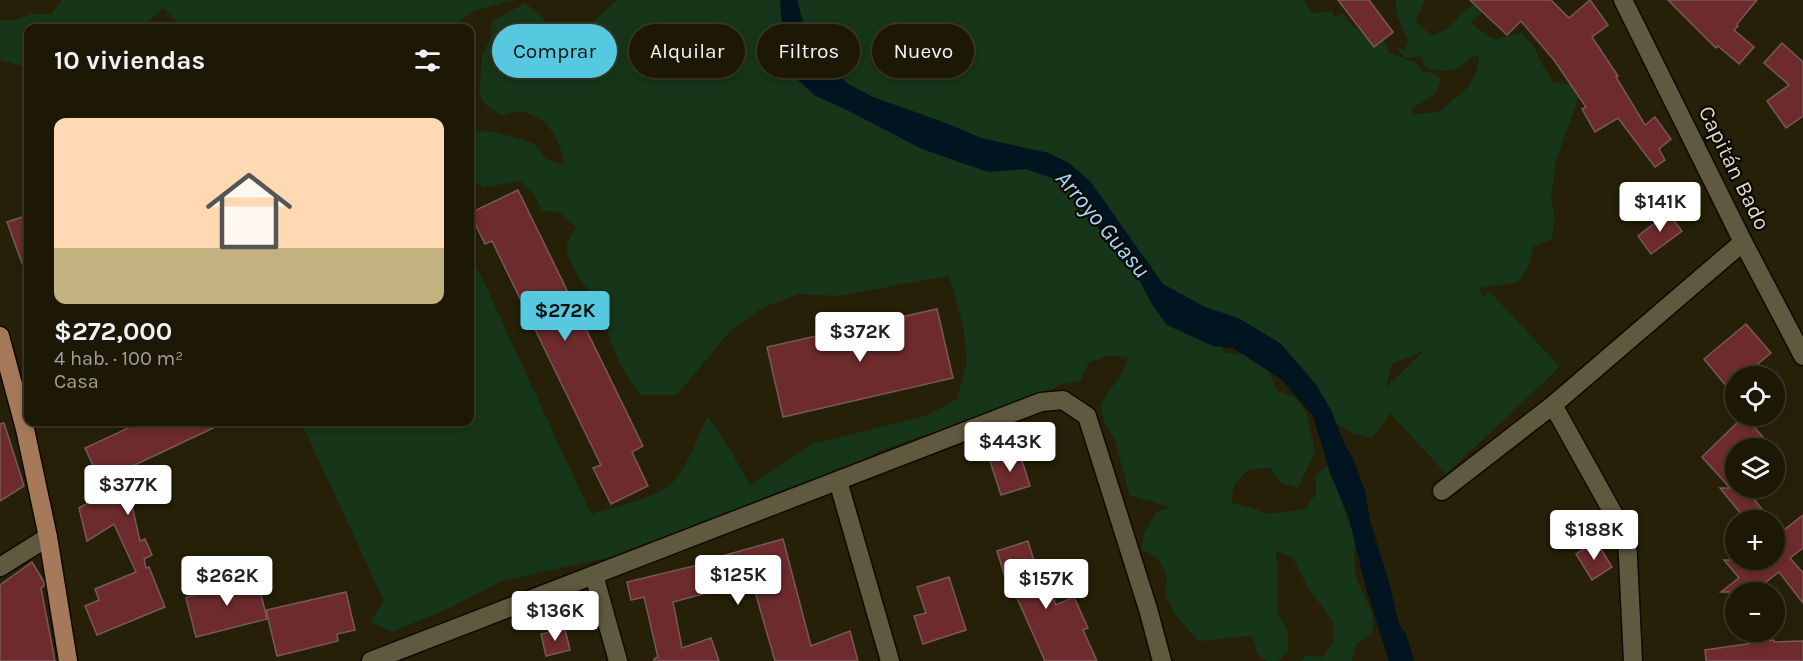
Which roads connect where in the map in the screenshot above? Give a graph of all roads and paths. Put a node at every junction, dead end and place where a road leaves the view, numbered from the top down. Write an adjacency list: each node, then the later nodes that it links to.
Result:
1 (1623, 0): 2 (street, Capitán Bado)
2 (1743, 242): 4 (street, Capitán Bado); 5 (street)
3 (0, 336): 6 (main road)
4 (1803, 356)
5 (1554, 405): 9 (street); 18 (street)
6 (24, 425)
7 (24, 426): 10 (main road)
8 (838, 481): 12 (street); 16 (street); 17 (street)
9 (1442, 491)
10 (48, 537): 11 (street); 13 (main road)
11 (0, 567)
12 (594, 575): 14 (street); 15 (street)
13 (68, 661)
14 (371, 661)
15 (618, 661)
16 (890, 661)
17 (1162, 661)
18 (1633, 661)

